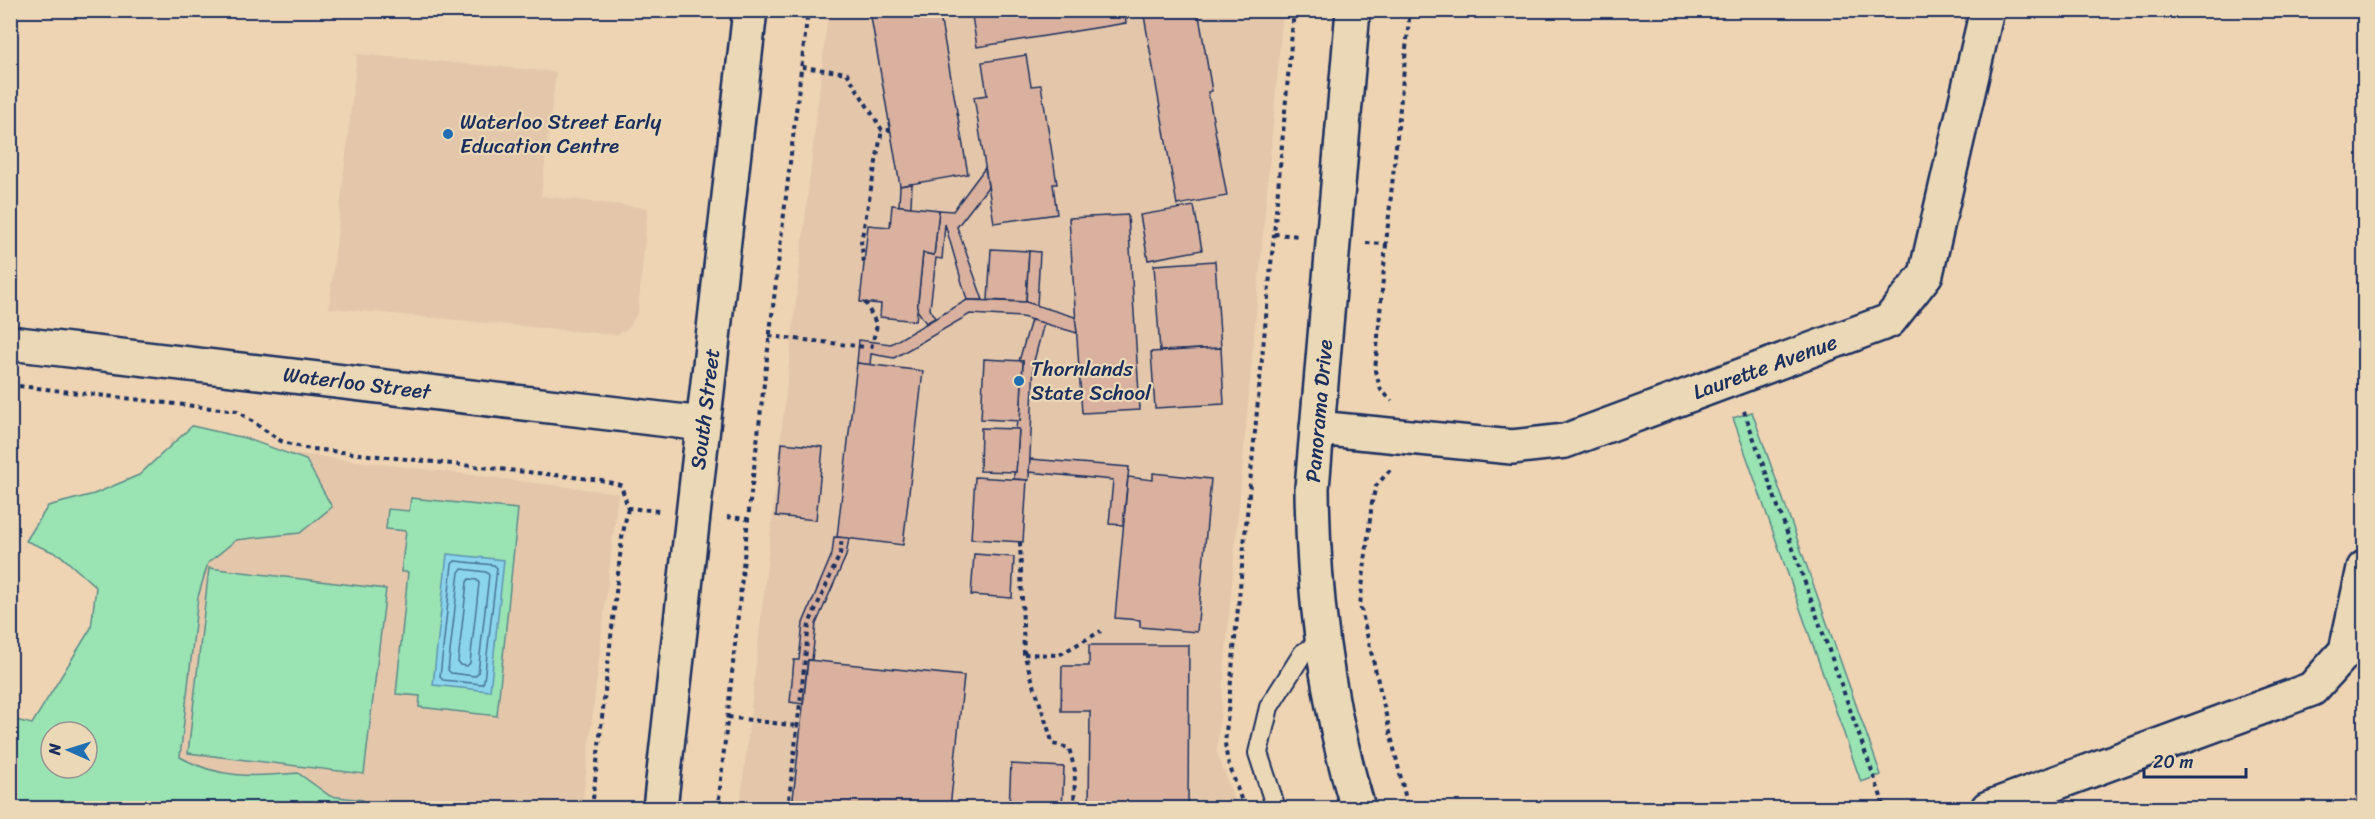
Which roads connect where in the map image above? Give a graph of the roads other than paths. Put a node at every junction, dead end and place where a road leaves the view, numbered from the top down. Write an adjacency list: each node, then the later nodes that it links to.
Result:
1 (750, 10): 5 (street, South Street)
2 (1353, 10): 6 (street, Panorama Drive)
3 (1987, 10): 6 (street, Laurette Avenue)
4 (10, 343): 5 (street, Waterloo Street)
5 (703, 424): 9 (street, South Street)
6 (1317, 428): 8 (street, Panorama Drive)
7 (2364, 568): 12 (street)
8 (1323, 641): 10 (lane); 11 (street, Panorama Drive)
9 (660, 808)
10 (1276, 808)
11 (1358, 808)
12 (1988, 808)

